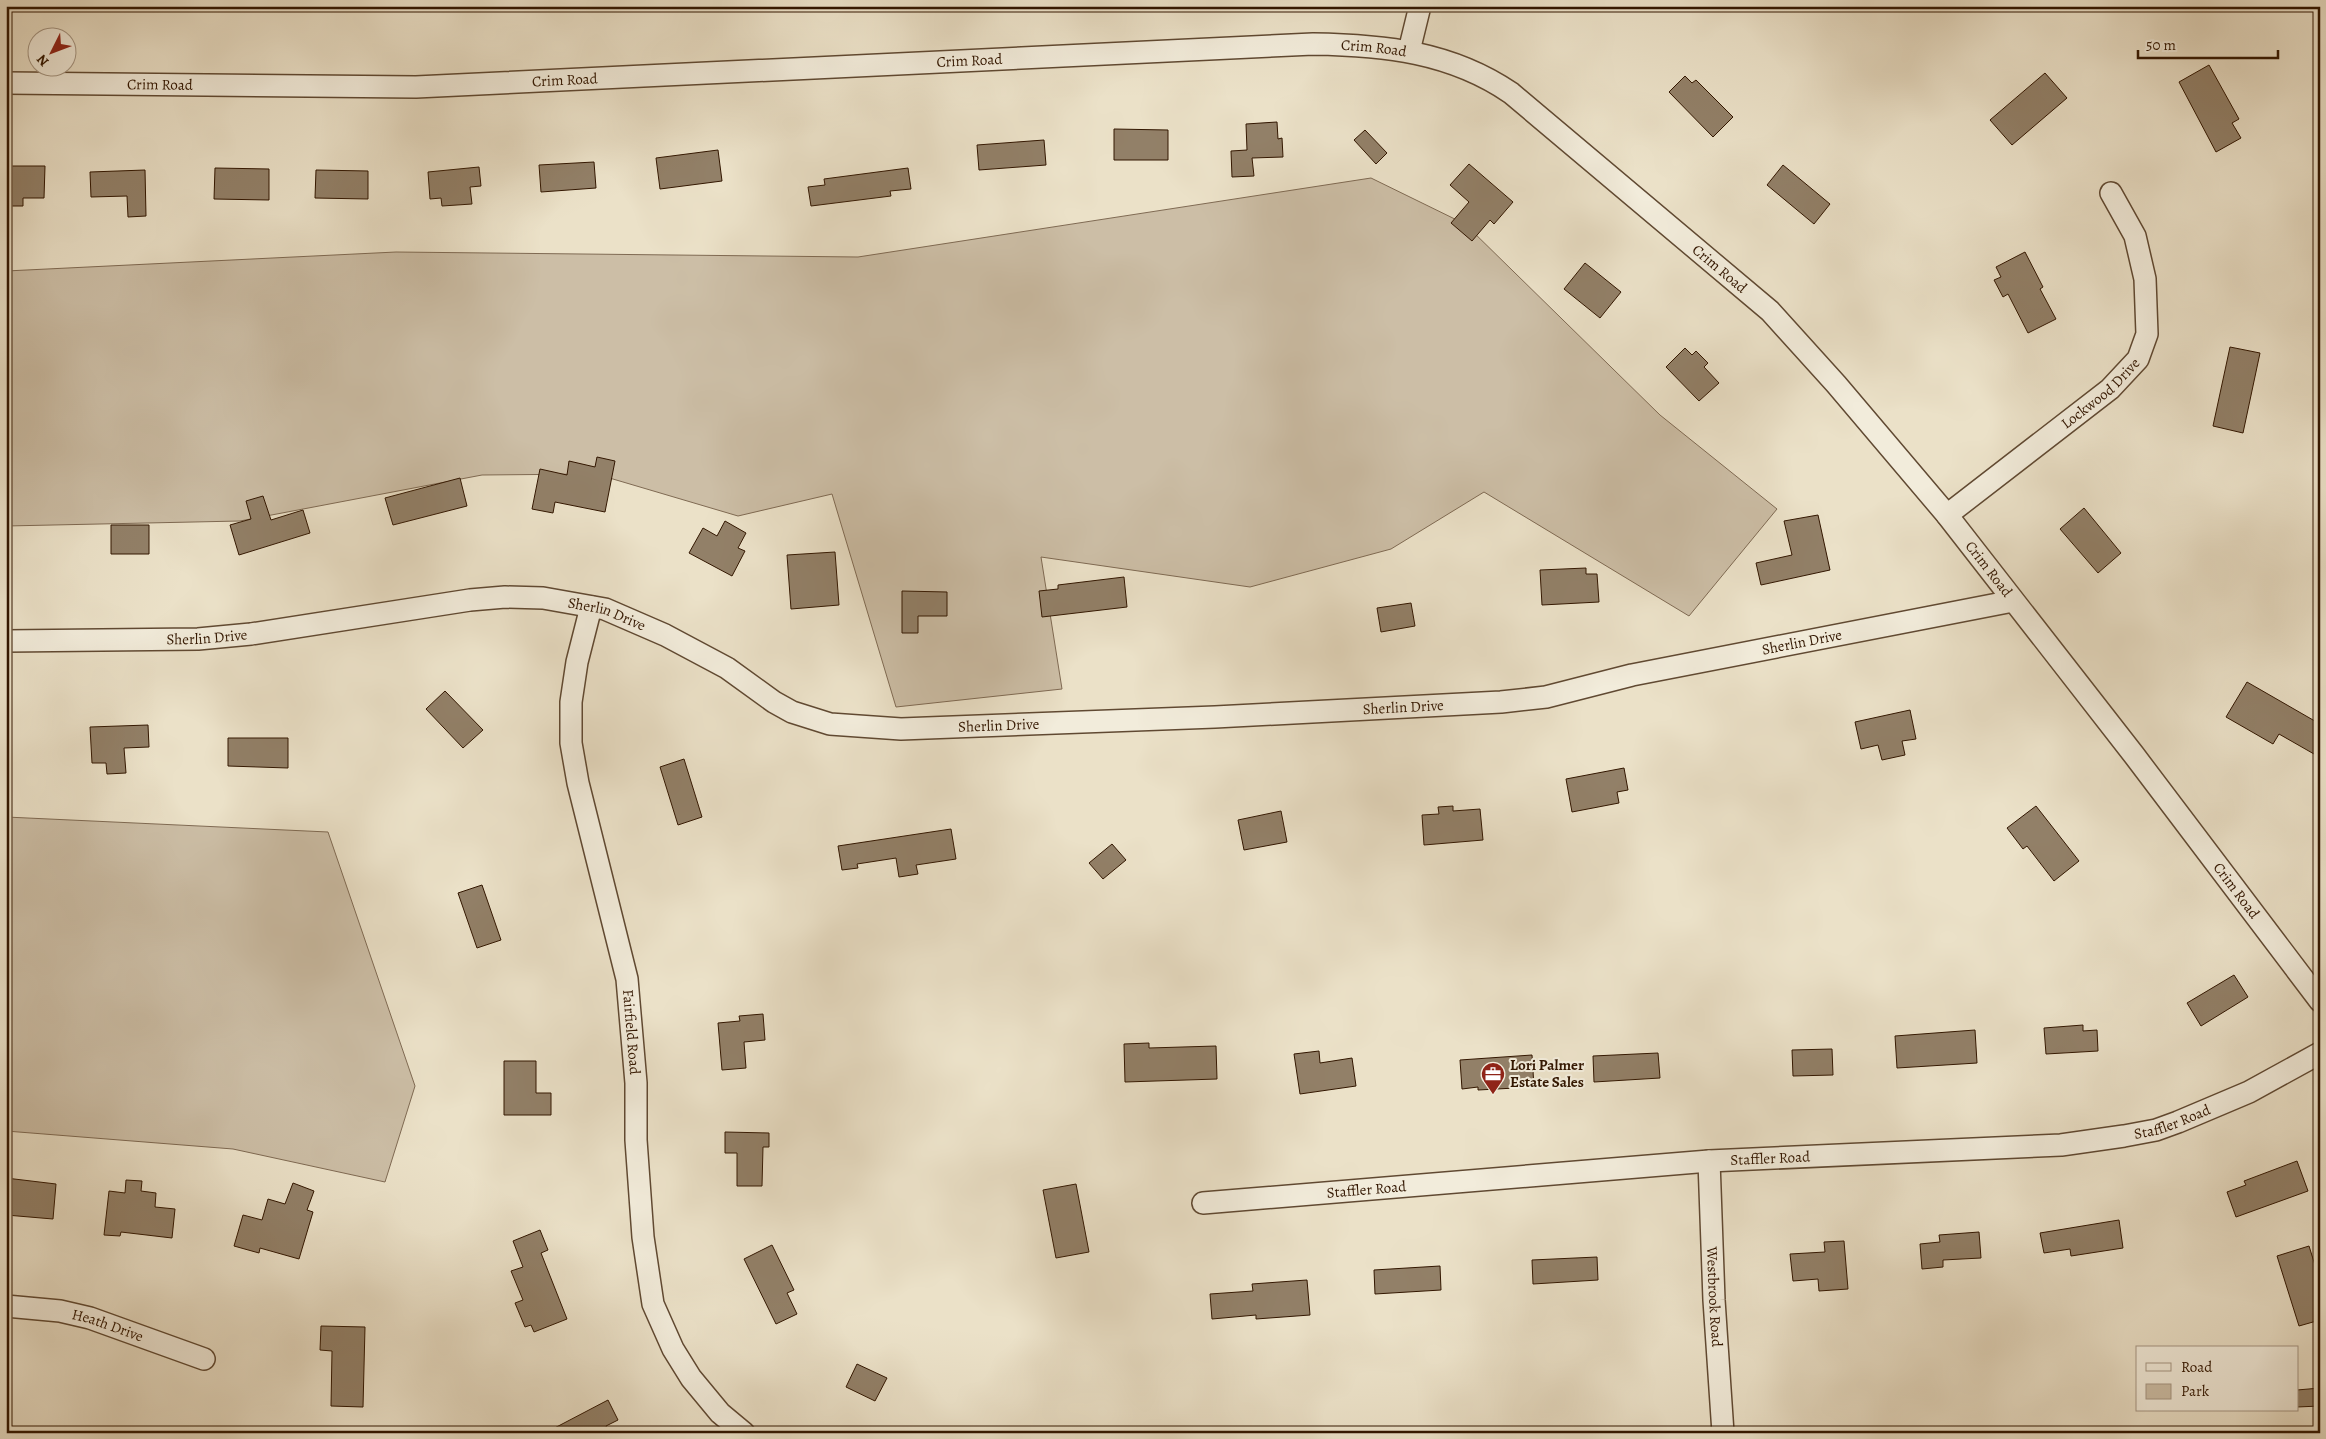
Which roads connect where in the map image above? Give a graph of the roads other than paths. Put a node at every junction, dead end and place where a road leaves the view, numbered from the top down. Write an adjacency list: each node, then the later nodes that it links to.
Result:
1 (1420, 6): 2 (street)
2 (1409, 51): 3 (street, Crim Road); 5 (street, Crim Road)
3 (6, 83)
4 (2111, 193): 5 (street, Lockwood Drive)
5 (1947, 515): 6 (street, Crim Road)
6 (2013, 601): 7 (street, Sherlin Drive); 9 (street, Crim Road)
7 (591, 607): 8 (street, Sherlin Drive); 15 (street, Fairfield Road)
8 (6, 641)
9 (2320, 1001)
10 (2320, 1053): 11 (street, Staffler Road)
11 (1709, 1161): 12 (street, Staffler Road); 16 (street, Westbrook Road)
12 (1203, 1203)
13 (6, 1306): 14 (street, Heath Drive)
14 (204, 1359)
15 (744, 1433)
16 (1724, 1433)

